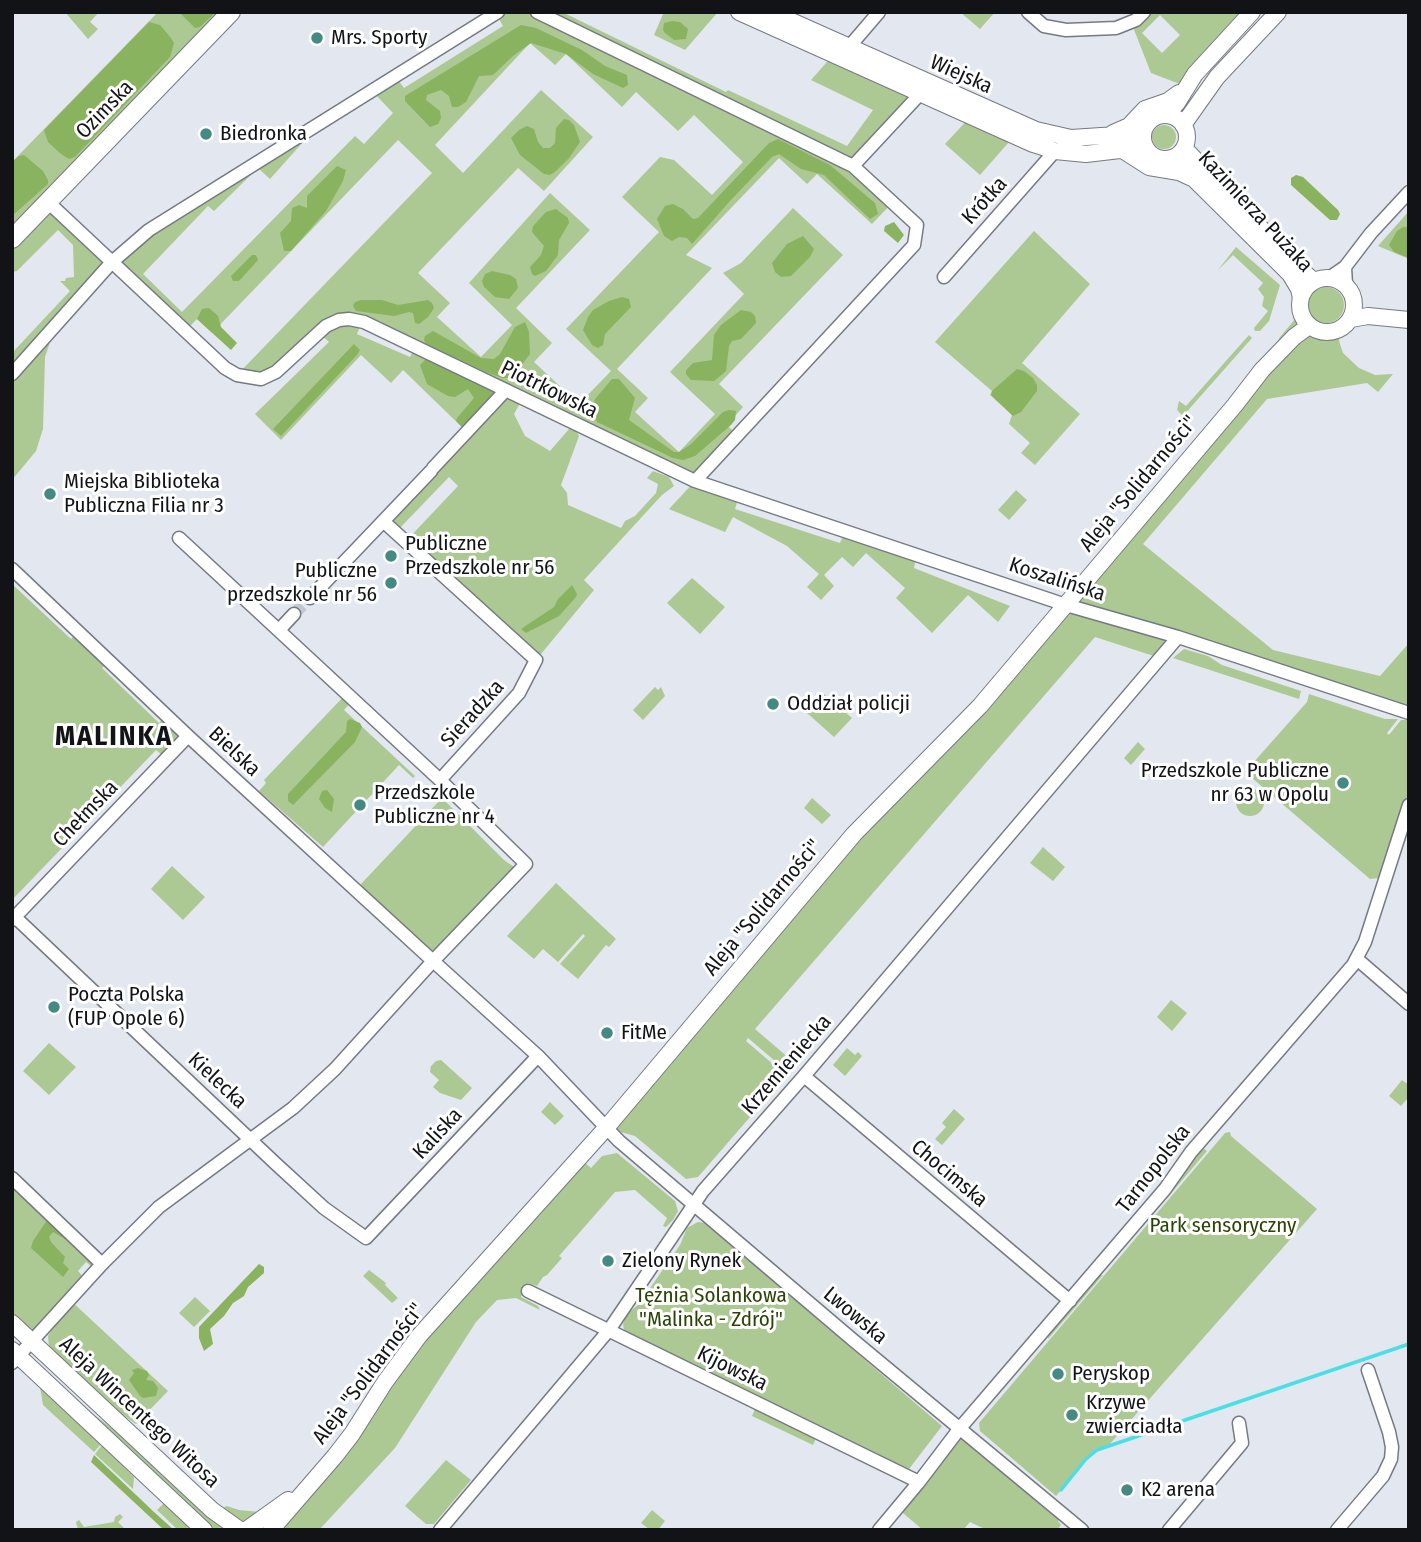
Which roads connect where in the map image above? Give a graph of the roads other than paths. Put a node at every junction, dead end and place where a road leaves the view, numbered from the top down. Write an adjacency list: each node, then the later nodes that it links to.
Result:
1 (231, 12): 25 (main road, Ozimska)
2 (498, 12): 27 (street)
3 (537, 12): 22 (street)
4 (739, 12): 13 (street, Wiejska)
5 (771, 12): 11 (street, Wiejska)
6 (879, 12): 11 (street)
7 (1028, 12): 8 (street)
8 (1144, 12)
9 (1252, 12): 12 (street)
10 (1278, 12): 14 (street)
11 (849, 47): 17 (street, Wiejska)
12 (1185, 86): 15 (street); 17 (street)
13 (921, 93): 19 (street, Wiejska); 22 (street, Wiejska)
14 (1203, 94): 16 (street); 23 (street)
15 (1166, 114): 16 (street); 18 (street)
16 (1183, 125): 21 (street)
17 (1111, 134): 18 (street, Wiejska)
18 (1144, 139): 20 (street, Wiejska); 21 (street)
19 (1055, 151): 20 (street, Wiejska); 29 (street, Krótka)
20 (1124, 151): 23 (street)
21 (1179, 153): 23 (street, Kazimierza Pużaka)
22 (853, 166): 37 (street)
23 (1203, 177): 30 (street, Kazimierza Pużaka); 33 (street, Kazimierza Pużaka)
24 (1409, 192): 28 (street)
25 (48, 202): 26 (main road, Ozimska); 27 (street, Piotrkowska)
26 (12, 239)
27 (112, 262): 35 (street); 36 (street, Piotrkowska)
28 (1345, 267): 30 (street); 31 (street)
29 (944, 277)
30 (1322, 280): 31 (street); 33 (street)
31 (1346, 285): 32 (street)
32 (1353, 310): 33 (street); 34 (street)
33 (1304, 312): 42 (street, Aleja "Solidarności")
34 (1409, 318)
35 (12, 374)
36 (506, 390): 37 (street, Piotrkowska); 38 (street)
37 (695, 481): 42 (street, Koszalińska)
38 (383, 521): 41 (street); 48 (street, Sieradzka)
39 (179, 538): 44 (street, Sieradzka)
40 (12, 569): 47 (street, Bielska)
41 (310, 598)
42 (1066, 605): 45 (street, Koszalińska); 56 (street, Aleja "Solidarności")
43 (295, 614): 44 (street)
44 (279, 630): 48 (street, Sieradzka)
45 (1178, 637): 46 (street, Koszalińska); 55 (street, Krzemieniecka)
46 (1409, 713)
47 (188, 736): 50 (street, Chełmska); 52 (street, Bielska)
48 (440, 780): 52 (street)
49 (1409, 804): 51 (street, Tarnopolska)
50 (14, 918): 57 (street, Kielecka)
51 (1357, 959): 53 (street); 63 (street, Tarnopolska)
52 (433, 961): 54 (street, Bielska); 57 (street)
53 (1409, 1004)
54 (538, 1056): 56 (street, Bielska); 60 (street, Kaliska)
55 (804, 1076): 59 (street, Krzemieniecka); 63 (street, Chocimska)
56 (606, 1128): 59 (street, Lwowska); 72 (street, Aleja "Solidarności")
57 (251, 1140): 60 (street, Kielecka); 61 (street)
58 (12, 1178): 61 (street)
59 (694, 1203): 65 (street, Krzemieniecka); 70 (street, Lwowska)
60 (366, 1238)
61 (102, 1264): 66 (street)
62 (528, 1291): 65 (street, Kijowska)
63 (1070, 1301): 70 (street, Tarnopolska)
64 (12, 1323): 66 (street, Aleja Wincentego Witosa)
65 (609, 1330): 71 (street, Kijowska); 77 (street, Krzemieniecka)
66 (32, 1341): 67 (street); 74 (street, Aleja Wincentego Witosa)
67 (14, 1357): 73 (street, Aleja Wincentego Witosa)
68 (1368, 1370): 81 (street)
69 (1239, 1423): 80 (street)
70 (960, 1428): 71 (street, Tarnopolska); 79 (street, Lwowska)
71 (919, 1482): 78 (street, Tarnopolska)
72 (310, 1484): 75 (street, Aleja "Solidarności"); 76 (street, Aleja "Solidarności")
73 (204, 1530)
74 (240, 1530)
75 (246, 1530)
76 (271, 1530)
77 (440, 1530)
78 (879, 1530)
79 (1082, 1530)
80 (1168, 1530)
81 (1337, 1530)

